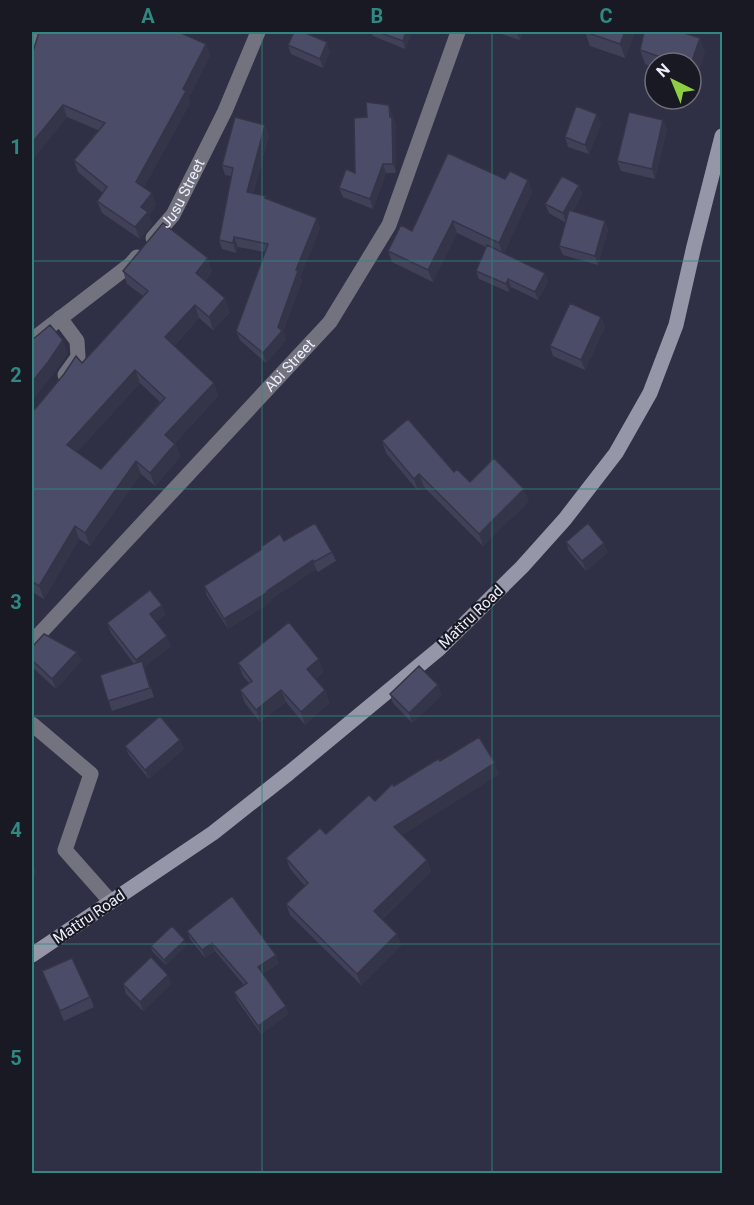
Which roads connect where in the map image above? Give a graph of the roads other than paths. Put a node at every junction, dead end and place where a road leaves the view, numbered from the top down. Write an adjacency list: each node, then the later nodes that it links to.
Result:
1 (38, 32): 4 (street)
2 (258, 32): 6 (street, Jusu Street)
3 (458, 32): 9 (street, Abi Street)
4 (32, 46)
5 (723, 136): 11 (main road, Mattru Road)
6 (60, 318): 7 (street, Jusu Street); 8 (street)
7 (32, 340)
8 (54, 390)
9 (32, 642)
10 (32, 724): 11 (street)
11 (111, 902): 12 (main road, Mattru Road)
12 (32, 955)

